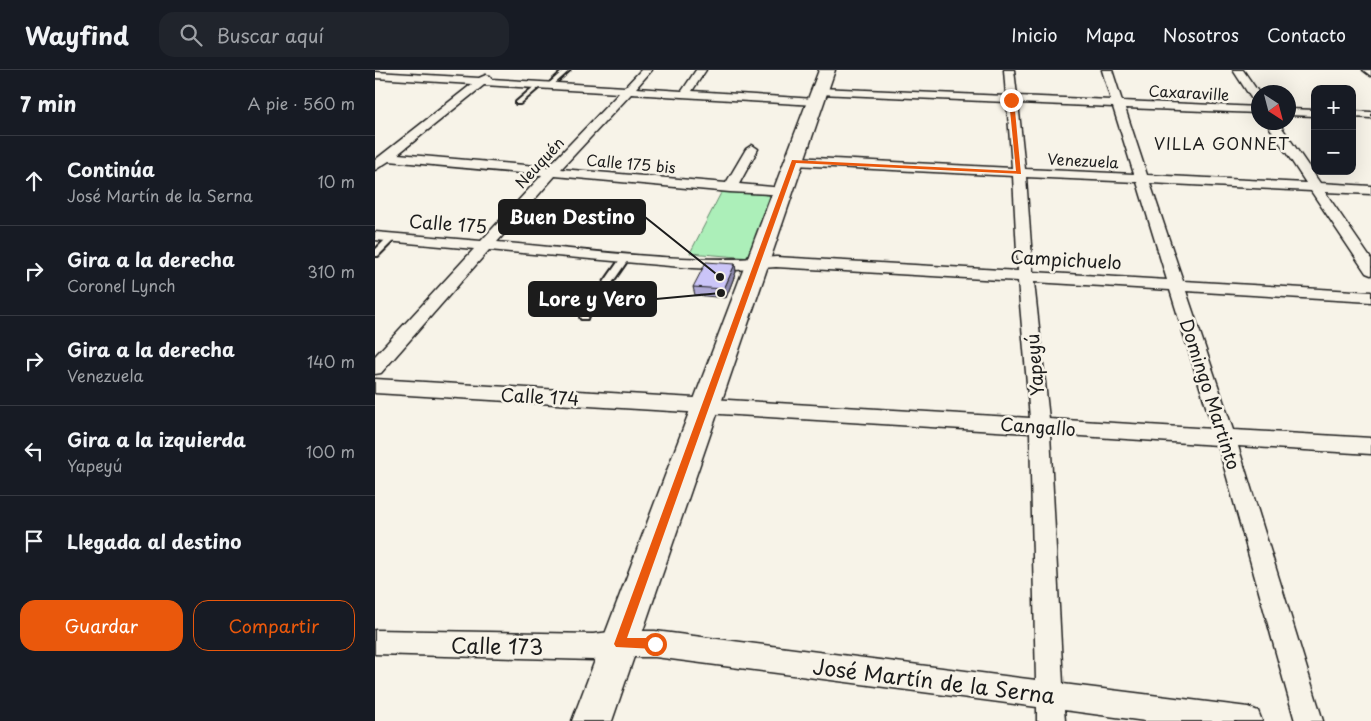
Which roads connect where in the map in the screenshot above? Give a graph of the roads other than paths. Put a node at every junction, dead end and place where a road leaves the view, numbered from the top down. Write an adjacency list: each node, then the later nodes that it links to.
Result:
1 (496, 70): 11 (street)
2 (567, 70): 12 (lane)
3 (647, 70): 15 (street, Neuquén)
4 (701, 70): 16 (street)
5 (1009, 70): 17 (street, Yapeyú)
6 (1107, 70): 19 (street, Domingo Martinto)
7 (1238, 70): 14 (street)
8 (1368, 70): 9 (street)
9 (1371, 73)
10 (375, 75): 11 (street, Caxaraville)
11 (481, 82): 12 (street, Caxaraville); 27 (street)
12 (543, 86): 15 (street, Caxaraville); 18 (lane)
13 (820, 88): 16 (street, Caxaraville); 17 (street, Caxaraville); 28 (main road)
14 (1251, 90)
15 (627, 92): 16 (street, Caxaraville); 30 (street, Neuquén)
16 (684, 95)
17 (1011, 100): 19 (street, Caxaraville); 31 (street, Yapeyú)
18 (518, 103)
19 (1117, 104): 20 (street, Caxaraville); 32 (street, Domingo Martinto)
20 (1251, 110)
21 (1296, 112): 22 (street)
22 (1311, 113)
23 (1356, 114): 24 (street)
24 (1371, 115)
25 (1277, 130): 33 (street)
26 (753, 149): 34 (street)
27 (387, 156): 29 (street); 30 (street, Calle 175 bis)
28 (794, 161): 31 (street, Venezuela); 36 (main road)
29 (375, 166)
30 (551, 172): 34 (street, Calle 175 bis); 39 (street, Neuquén)
31 (1019, 173): 32 (street, Venezuela); 44 (street, Yapeyú)
32 (1143, 179): 33 (street, Venezuela); 45 (street, Domingo Martinto)
33 (1315, 187): 35 (street, Venezuela); 43 (street)
34 (730, 188): 36 (street, Calle 175 bis)
35 (1371, 190)
36 (783, 192): 42 (main road)
37 (375, 236): 38 (street, Calle 175)
38 (393, 237): 39 (street, Calle 175); 40 (lane)
39 (486, 244): 41 (street, Calle 175); 48 (street, Neuquén)
40 (375, 254)
41 (625, 257): 42 (street, Calle 175); 47 (lane)
42 (758, 263): 44 (street, Campichuelo); 50 (main road)
43 (1371, 270)
44 (1026, 277): 45 (street, Campichuelo); 51 (street, Yapeyú)
45 (1177, 285): 46 (street, Campichuelo); 52 (street, Domingo Martinto)
46 (1371, 297)
47 (584, 317)
48 (375, 368)
49 (375, 386): 50 (street, Calle 174)
50 (705, 405): 51 (street, Cangallo); 55 (main road)
51 (1039, 426): 52 (street, Cangallo); 56 (street, Yapeyú)
52 (1227, 438): 53 (street, Cangallo); 60 (street, Domingo Martinto)
53 (1371, 446)
54 (375, 642): 55 (street, Calle 173)
55 (619, 644): 56 (street, José Martín de la Serna); 57 (main road)
56 (1049, 696): 58 (street, Yapeyú); 59 (street, José Martín de la Serna)
57 (592, 721)
58 (1051, 721)
59 (1248, 721)
60 (1309, 721)

